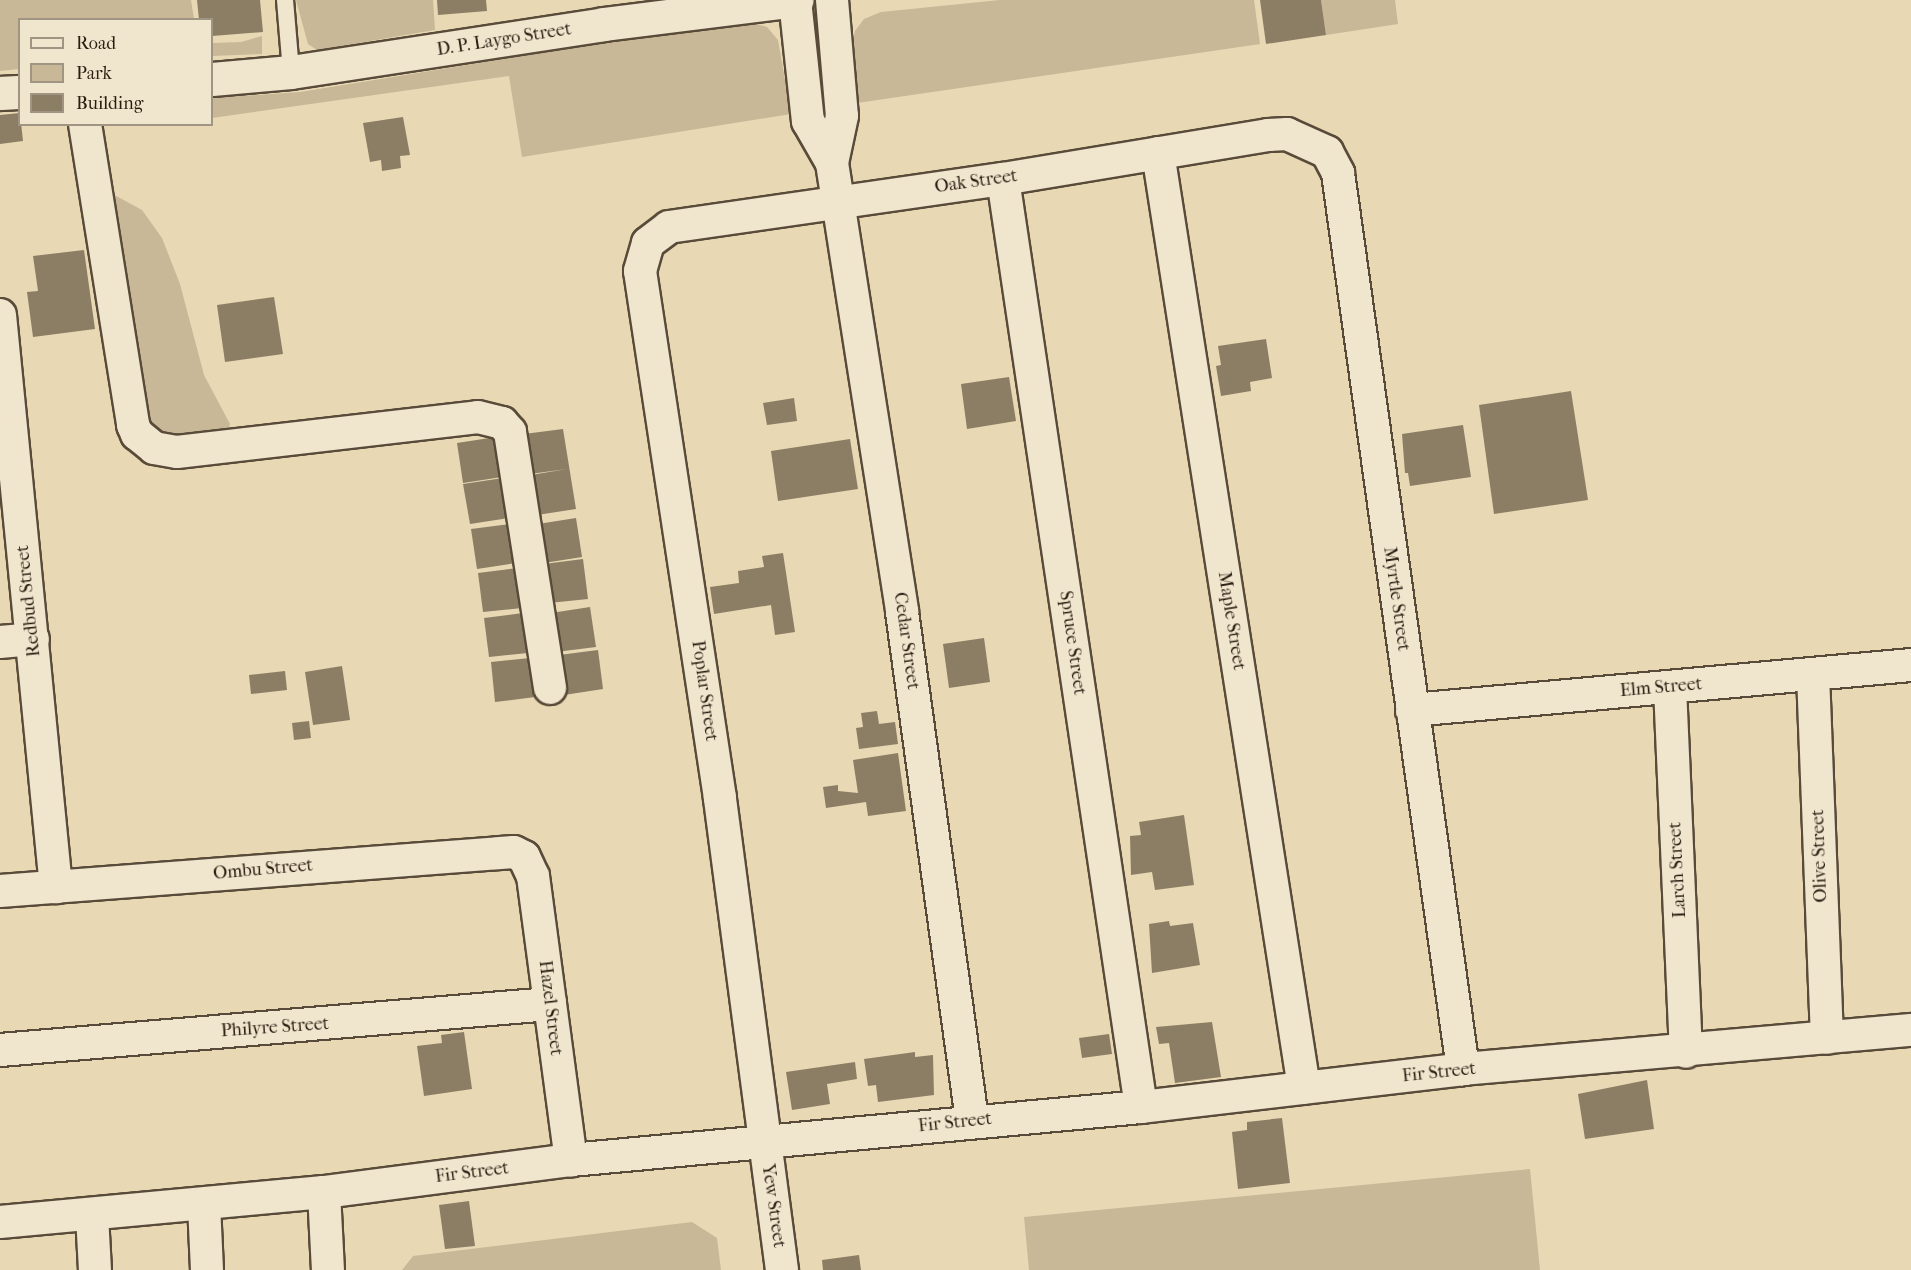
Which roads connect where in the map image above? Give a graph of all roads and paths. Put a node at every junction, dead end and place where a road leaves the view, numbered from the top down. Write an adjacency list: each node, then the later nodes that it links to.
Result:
1 (285, 0): 4 (lane)
2 (795, 0): 4 (main road, D. P. Laygo Street); 11 (street)
3 (832, 0): 11 (street)
4 (291, 72): 5 (main road, D. P. Laygo Street)
5 (213, 79)
6 (18, 92): 7 (main road)
7 (0, 93)
8 (85, 126): 22 (street)
9 (1308, 140): 10 (street, Oak Street); 23 (street, Myrtle Street)
10 (1158, 153): 12 (street, Oak Street); 33 (street, Maple Street)
11 (832, 163): 13 (street, Cedar Street)
12 (1003, 179): 13 (street, Oak Street); 34 (street, Spruce Street)
13 (838, 201): 14 (street, Oak Street); 35 (street, Cedar Street)
14 (648, 243): 36 (street, Poplar Street)
15 (0, 315): 16 (street, Redbud Street)
16 (6, 443): 17 (street, Redbud Street)
17 (33, 639): 18 (street); 25 (street, Redbud Street)
18 (0, 642)
19 (1911, 665): 20 (street, Elm Street)
20 (1813, 674): 21 (street, Elm Street); 29 (street, Olive Street)
21 (1670, 687): 23 (street, Elm Street); 31 (street, Larch Street)
22 (550, 688)
23 (1412, 710): 32 (street, Myrtle Street)
24 (524, 857): 25 (street, Ombu Street); 27 (street, Hazel Street)
25 (56, 887): 26 (street, Ombu Street)
26 (0, 891)
27 (550, 1004): 30 (street, Philyre Street); 37 (street, Hazel Street)
28 (1911, 1030): 29 (street, Fir Street)
29 (1827, 1038): 31 (street, Fir Street)
30 (0, 1050)
31 (1686, 1052): 32 (street, Fir Street)
32 (1463, 1069): 33 (street, Fir Street)
33 (1304, 1088): 34 (street, Fir Street)
34 (1141, 1107): 35 (street, Fir Street)
35 (972, 1120): 36 (street, Fir Street)
36 (764, 1143): 37 (street, Fir Street); 45 (street, Yew Street)
37 (570, 1160): 38 (street, Fir Street)
38 (324, 1192): 39 (street, Fir Street); 44 (street)
39 (204, 1204): 40 (street, Fir Street); 43 (street)
40 (92, 1215): 41 (street, Fir Street); 42 (street)
41 (0, 1222)
42 (95, 1270)
43 (207, 1270)
44 (328, 1270)
45 (782, 1270)

